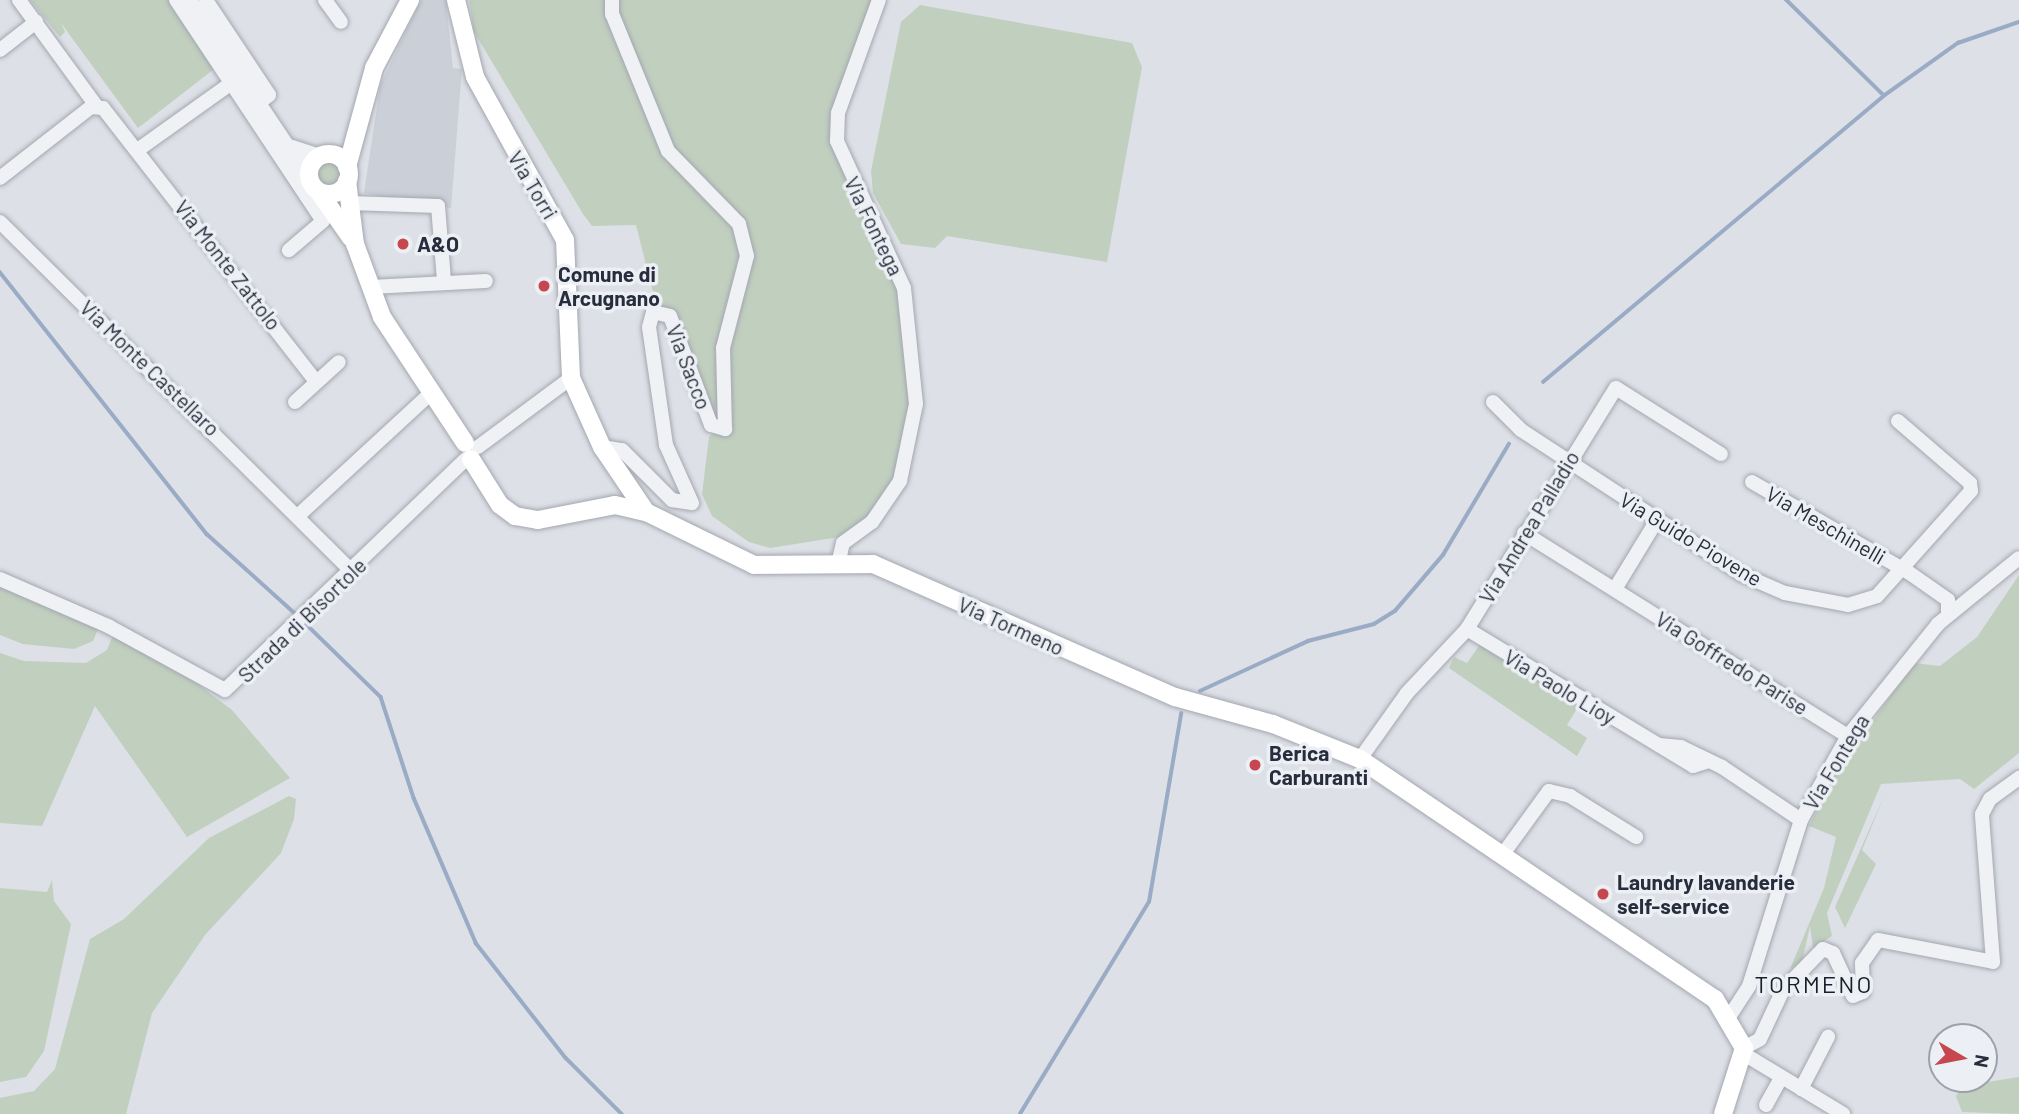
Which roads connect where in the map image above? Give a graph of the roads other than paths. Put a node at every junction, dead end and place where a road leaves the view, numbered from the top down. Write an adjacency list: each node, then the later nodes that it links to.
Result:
1 (19, 0): 10 (street, Via Monte Zattolo)
2 (179, 0): 13 (street)
3 (190, 0): 13 (street)
4 (206, 0): 14 (street)
5 (325, 0): 11 (street)
6 (410, 0): 16 (main road)
7 (456, 0): 31 (main road, Via Torri)
8 (612, 0): 37 (street, Via Sacco)
9 (879, 0): 49 (street, Via Fontega)
10 (36, 22): 12 (street); 15 (street, Via Monte Zattolo)
11 (341, 22)
12 (0, 50)
13 (236, 80): 14 (street); 18 (street); 26 (street)
14 (265, 99): 17 (street)
15 (97, 107): 18 (street, Via Monte Zattolo); 21 (street)
16 (355, 132): 19 (main road); 20 (main road)
17 (287, 144): 19 (street); 22 (street)
18 (139, 149): 32 (street, Via Monte Zattolo)
19 (324, 155): 20 (main road); 22 (main road)
20 (347, 174): 22 (main road); 23 (main road)
21 (0, 178)
22 (314, 185): 25 (main road)
23 (349, 203): 25 (main road); 27 (street)
24 (0, 222): 45 (street, Via Monte Castellaro)
25 (355, 244): 29 (main road)
26 (289, 250)
27 (444, 281): 28 (street); 29 (street)
28 (486, 281)
29 (371, 287): 33 (main road)
30 (339, 362): 32 (street)
31 (571, 378): 37 (main road, Via Tormeno); 38 (street, Strada di Bisortole)
32 (316, 382): 34 (street)
33 (430, 393): 38 (main road); 45 (street)
34 (295, 402)
35 (1493, 402): 40 (street, Via Guido Piovene)
36 (1898, 421): 50 (street, Via Meschinelli)
37 (601, 447): 42 (main road, Via Tormeno)
38 (470, 452): 43 (main road); 51 (street, Strada di Bisortole)
39 (1721, 454): 40 (street, Via Andrea Palladio)
40 (1568, 462): 46 (street, Via Guido Piovene); 47 (street, Via Andrea Palladio)
41 (1752, 482): 50 (street, Via Meschinelli)
42 (629, 491): 43 (main road); 44 (main road, Via Tormeno)
43 (615, 505): 44 (main road)
44 (646, 512): 49 (main road, Via Tormeno)
45 (301, 513): 51 (street, Via Monte Castellaro)
46 (1657, 520): 50 (street, Via Guido Piovene); 53 (street)
47 (1524, 533): 53 (street, Via Goffredo Parise); 55 (street, Via Andrea Palladio)
48 (2019, 558): 54 (street, Via Fontega)
49 (839, 560): 57 (main road, Via Tormeno)
50 (1900, 567): 54 (street, Via Meschinelli)
51 (352, 571): 52 (street, Strada di Bisortole)
52 (0, 579)
53 (1615, 589): 56 (street, Via Goffredo Parise)
54 (1948, 614): 56 (street, Via Fontega)
55 (1467, 629): 57 (street, Via Andrea Palladio); 59 (street, Via Paolo Lioy)
56 (1848, 736): 59 (street, Via Fontega)
57 (1360, 759): 61 (main road, Via Tormeno)
58 (2019, 778): 64 (street)
59 (1801, 820): 62 (street, Via Fontega)
60 (1636, 837): 61 (street)
61 (1503, 854): 62 (main road, Via Tormeno)
62 (1730, 1017): 64 (main road, Via Tormeno)
63 (1828, 1037): 66 (street)
64 (1744, 1051): 65 (street); 68 (main road)
65 (1782, 1078): 66 (street); 67 (street)
66 (1801, 1089): 69 (street)
67 (1766, 1105)
68 (1723, 1114)
69 (1843, 1114)

